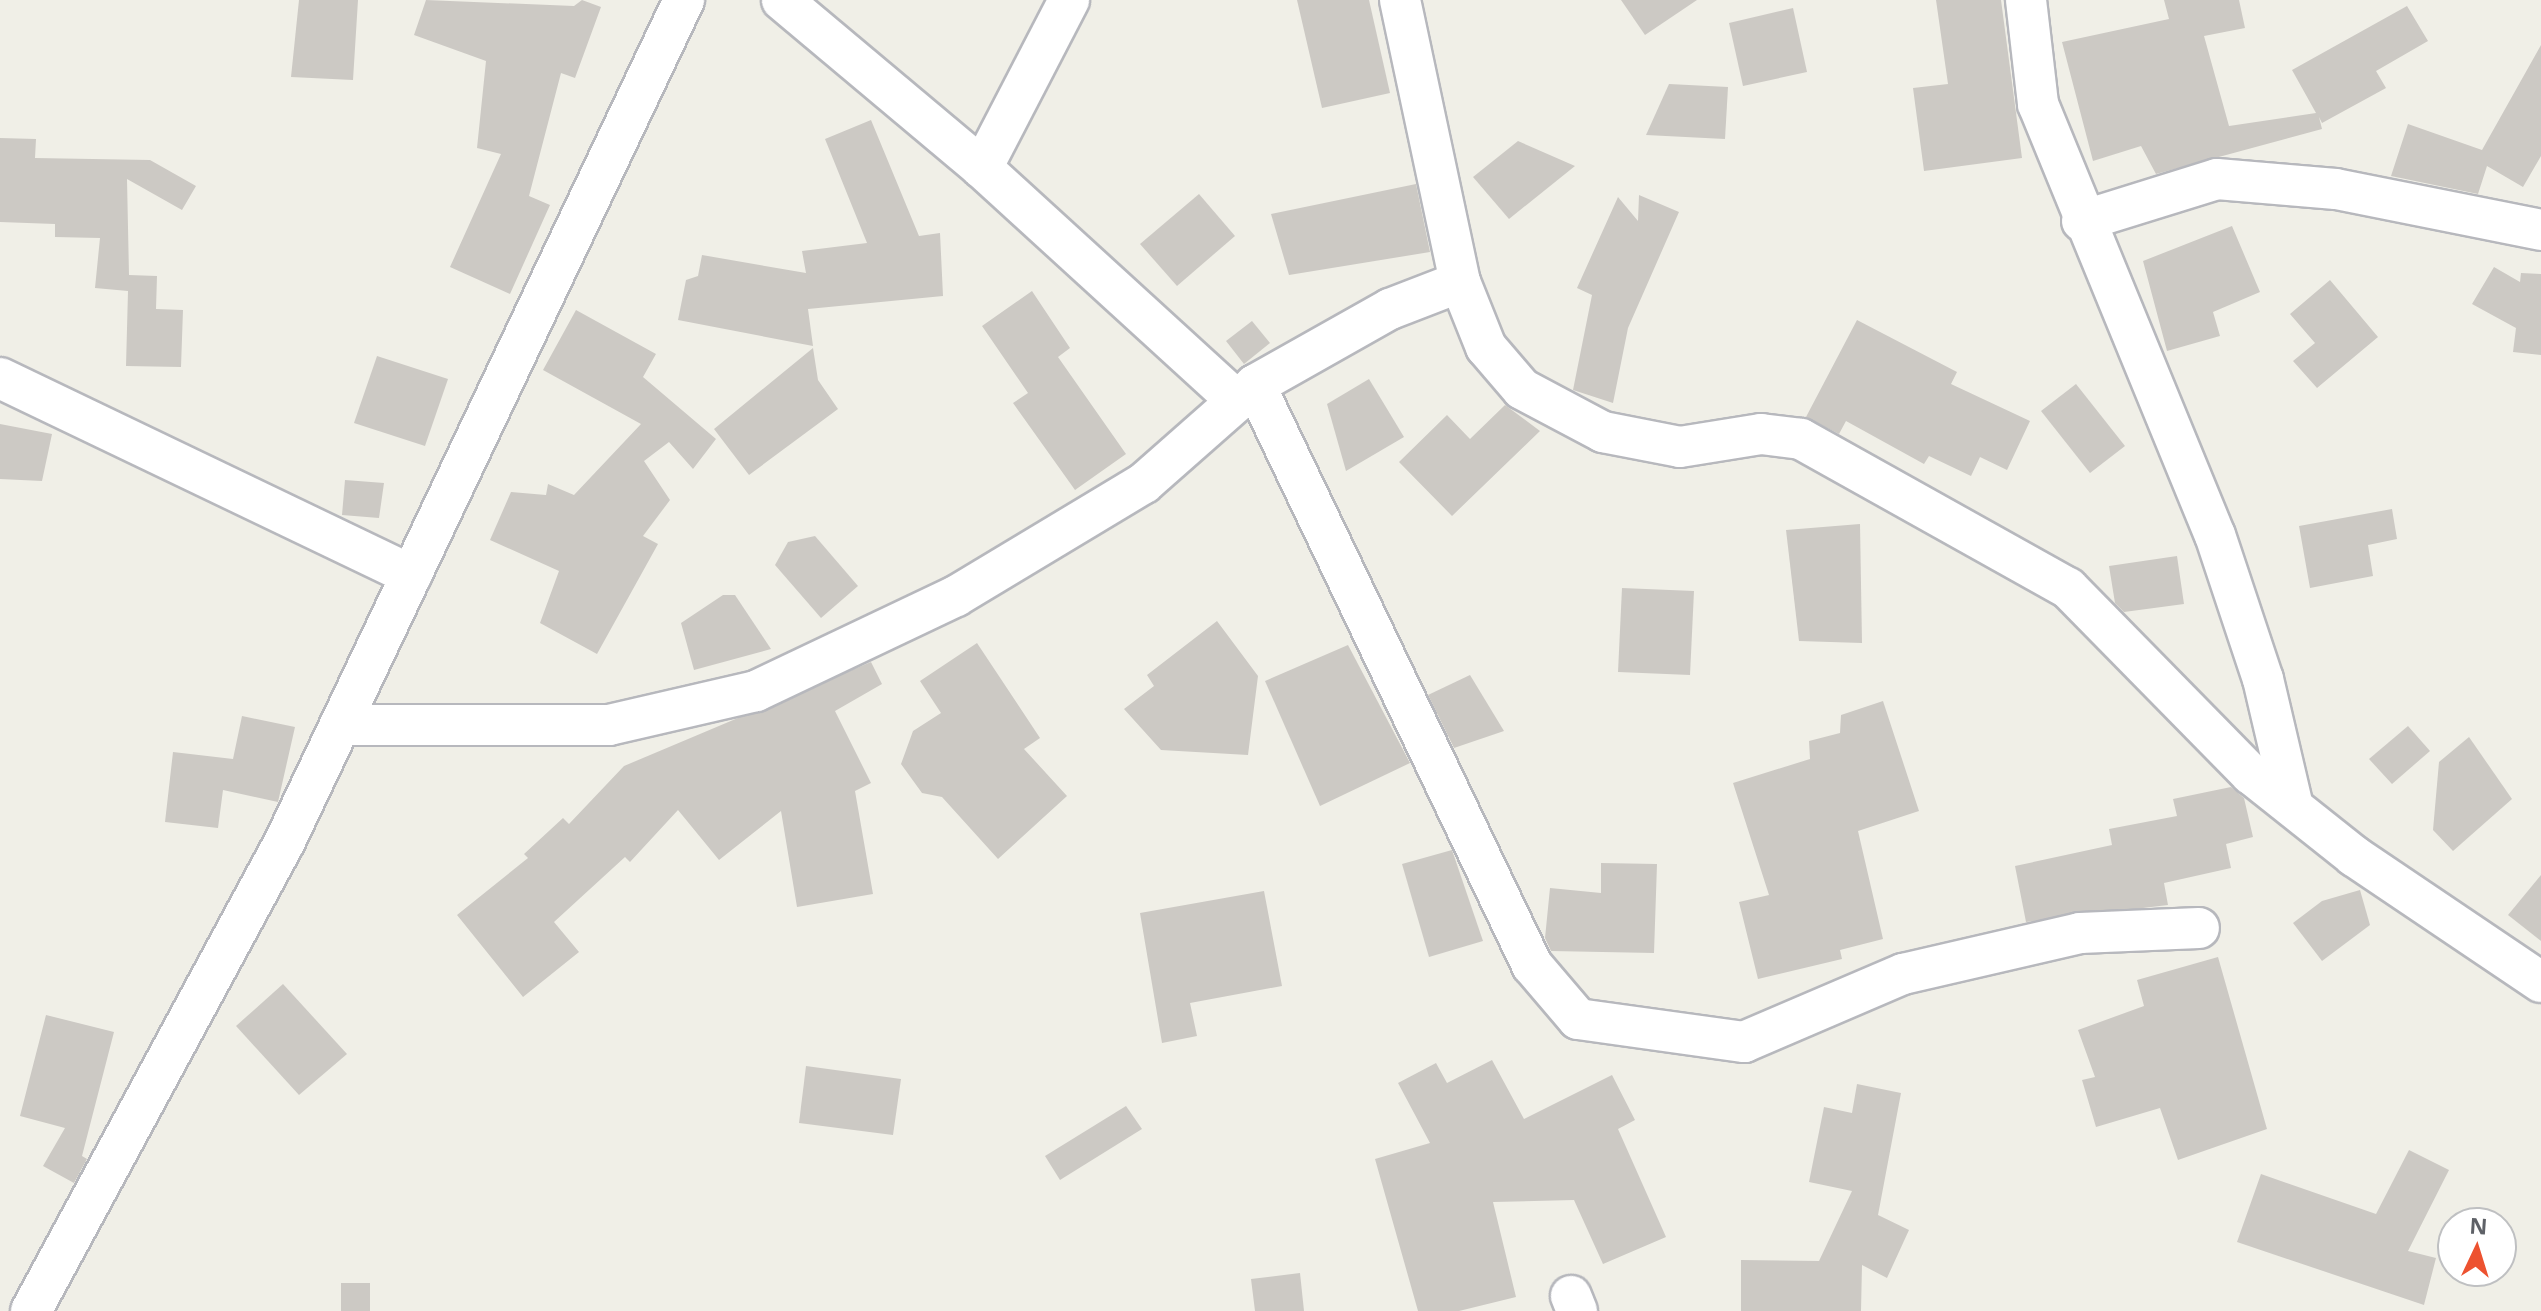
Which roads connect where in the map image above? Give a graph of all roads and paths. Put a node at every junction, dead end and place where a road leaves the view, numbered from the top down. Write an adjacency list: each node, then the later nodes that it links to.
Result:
1 (684, 0): 12 (street)
2 (782, 0): 6 (street)
3 (1069, 0): 6 (street)
4 (1400, 0): 9 (street)
5 (2026, 0): 7 (street)
6 (982, 168): 11 (street)
7 (2082, 221): 8 (street); 14 (street)
8 (2541, 230)
9 (1460, 282): 11 (street); 14 (street)
10 (0, 378): 12 (street)
11 (1246, 392): 13 (street); 15 (street)
12 (411, 575): 13 (street)
13 (340, 725): 17 (street)
14 (2293, 807): 16 (street)
15 (2199, 928)
16 (2541, 982)
17 (31, 1311)

